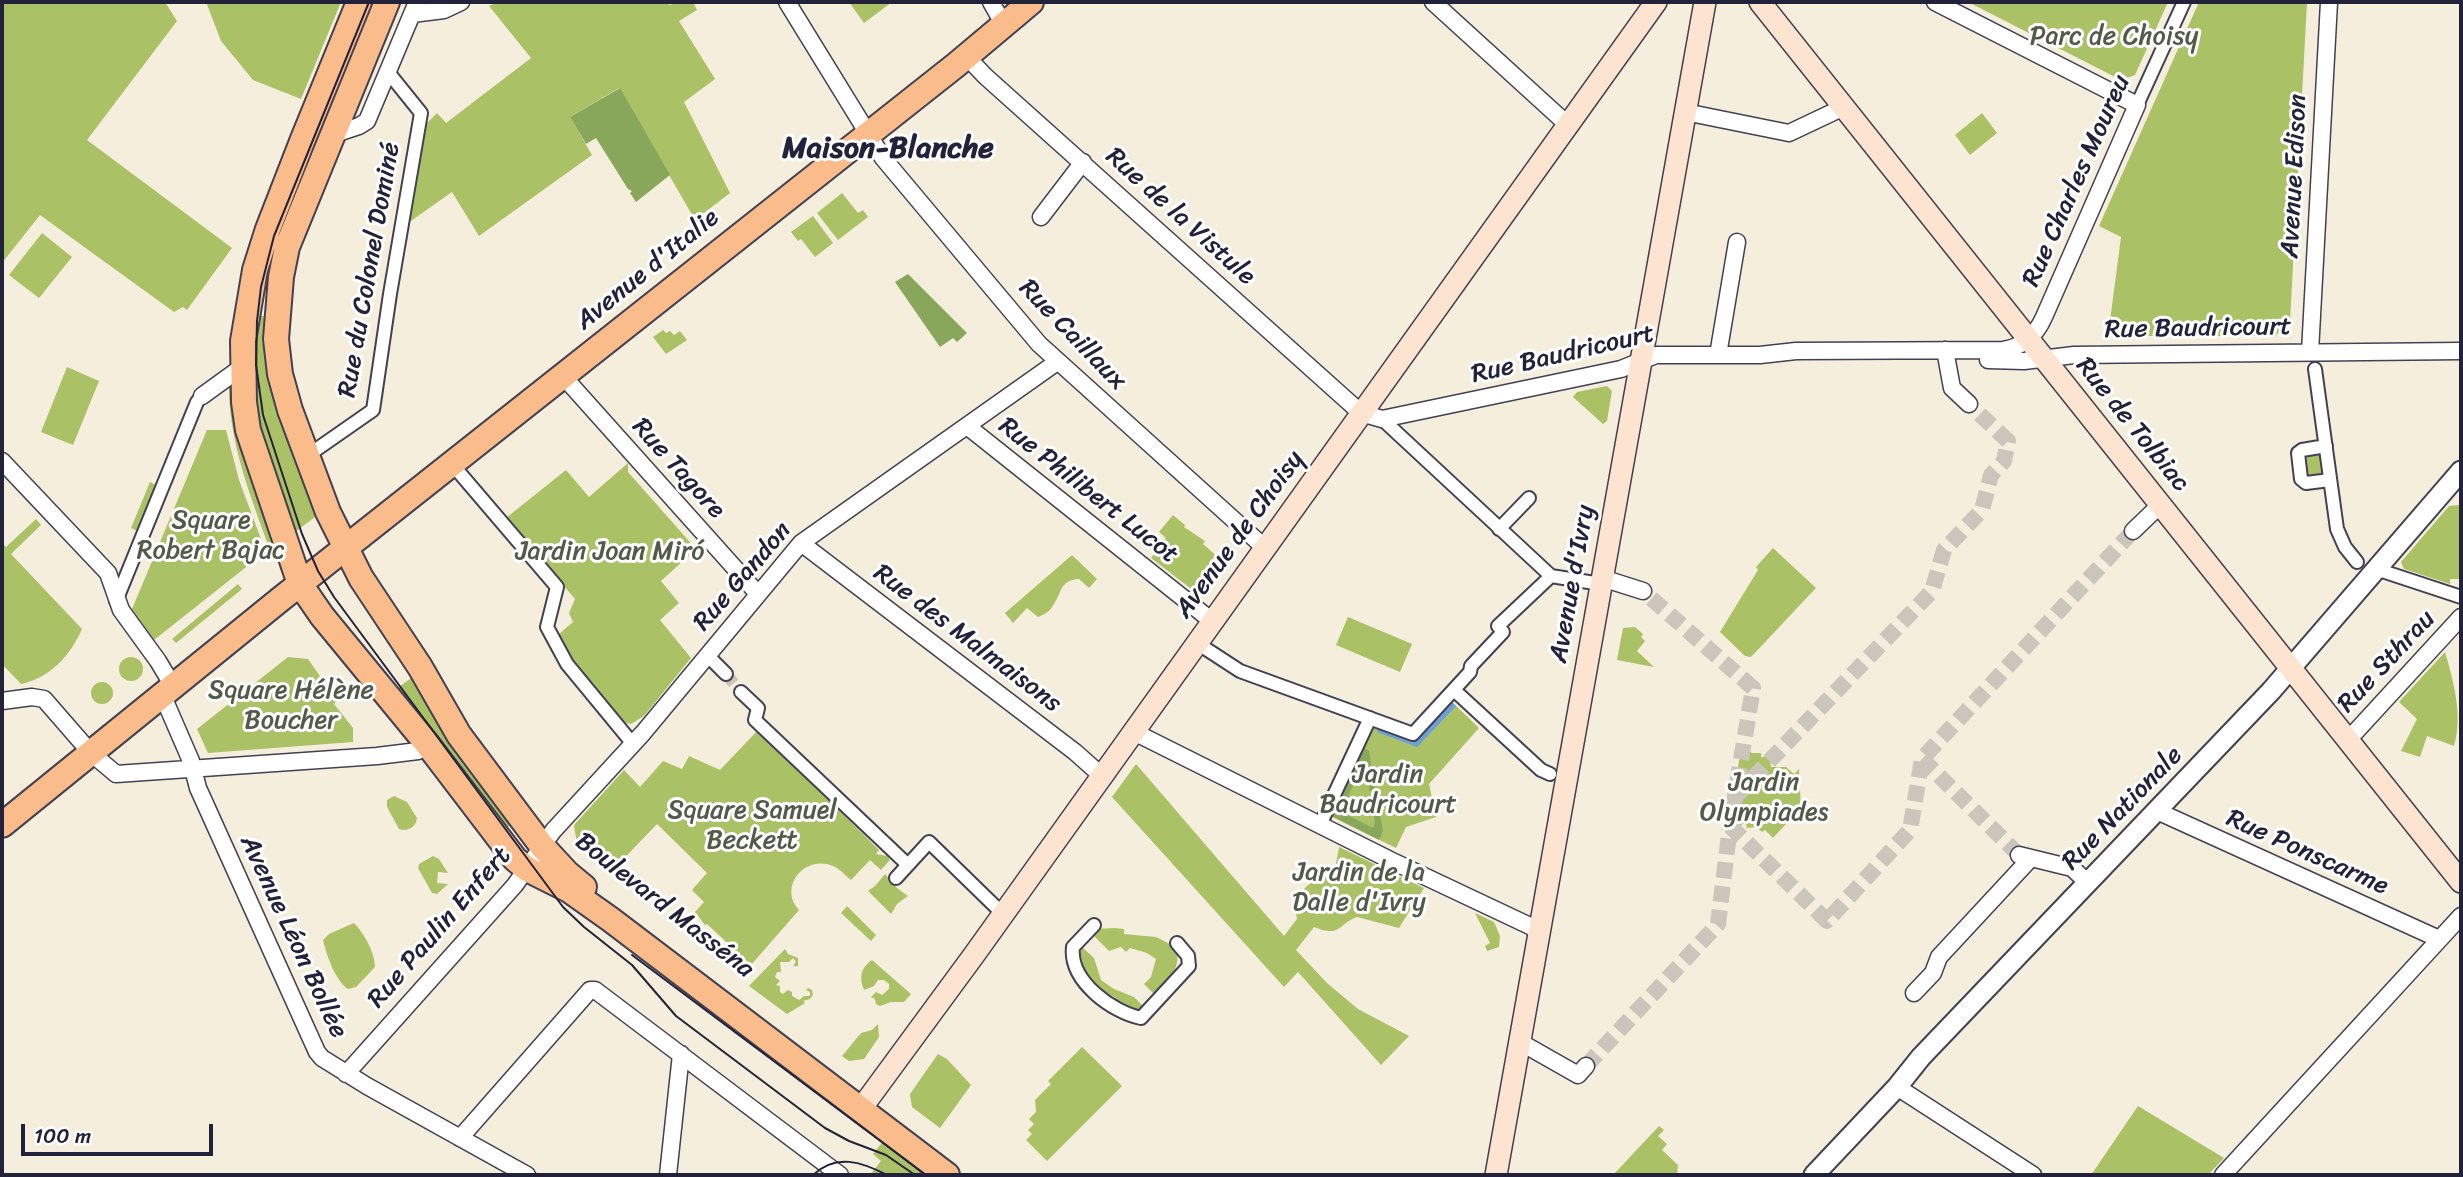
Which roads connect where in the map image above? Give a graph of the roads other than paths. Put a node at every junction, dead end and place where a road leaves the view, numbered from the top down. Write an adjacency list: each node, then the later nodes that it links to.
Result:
1 (359, 2): 35 (main road, Boulevard Masséna)
2 (387, 2): 23 (main road, Boulevard Masséna)
3 (461, 2): 14 (street)
4 (787, 2): 22 (street, Rue Caillaux)
5 (991, 2): 15 (street)
6 (1031, 2): 15 (main road, Avenue d'Italie)
7 (1433, 2): 21 (street)
8 (1656, 2): 21 (main road, Avenue de Choisy)
9 (1705, 2): 20 (main road, Avenue d'Ivry)
10 (1760, 2): 19 (main road, Rue de Tolbiac)
11 (1935, 2): 18 (street)
12 (2183, 2): 18 (street, Rue Charles Moureu)
13 (2329, 2): 29 (street, Avenue Edison)
14 (414, 8): 17 (street)
15 (1004, 24): 16 (main road, Avenue d'Italie)
16 (967, 57): 22 (main road, Avenue d'Italie); 24 (street, Rue de la Vistule)
17 (388, 72): 23 (street); 43 (street, Rue du Colonel Dominé)
18 (2137, 104): 27 (street, Rue Charles Moureu)
19 (1844, 107): 20 (street); 27 (main road, Rue de Tolbiac)
20 (1685, 112): 34 (main road, Avenue d'Ivry)
21 (1568, 125): 40 (main road, Avenue de Choisy)
22 (867, 134): 33 (street, Rue Caillaux); 37 (main road, Avenue d'Italie)
23 (332, 135): 43 (main road, Boulevard Masséna)
24 (1083, 162): 25 (street); 40 (street, Rue de la Vistule)
25 (1041, 217)
26 (1737, 242): 30 (street)
27 (2029, 339): 31 (street, Rue Baudricourt); 32 (main road, Rue de Tolbiac)
28 (2461, 351): 29 (street, Rue Baudricourt)
29 (2310, 352): 32 (street, Rue Baudricourt)
30 (1718, 355): 31 (street, Rue Baudricourt); 34 (street, Rue Baudricourt)
31 (1946, 356): 32 (street, Rue Baudricourt); 39 (street)
32 (2043, 358): 49 (main road, Rue de Tolbiac)
33 (1056, 362): 41 (street, Rue Gandon); 53 (street, Rue Caillaux)
34 (1640, 362): 40 (street, Rue Baudricourt); 58 (main road, Avenue d'Ivry)
35 (242, 367): 38 (street); 59 (main road, Boulevard Masséna)
36 (2315, 369): 42 (street)
37 (563, 376): 45 (main road, Avenue d'Italie); 61 (street, Rue Tagore)
38 (202, 396): 63 (street)
39 (1969, 404)
40 (1372, 416): 50 (street); 53 (main road, Avenue de Choisy)
41 (967, 426): 52 (street, Rue Gandon); 65 (street, Rue Philibert Lucot)
42 (2326, 446): 47 (street); 47 (street)
43 (307, 456): 54 (main road, Boulevard Masséna)
44 (2, 461): 63 (street, Avenue Léon Bollée)
45 (452, 464): 54 (main road, Avenue d'Italie); 77 (street)
46 (2461, 471): 56 (street, Rue Nationale)
47 (2330, 480): 55 (street)
48 (1530, 498): 50 (street)
49 (2160, 505): 51 (street); 68 (main road, Rue de Tolbiac)
50 (1499, 529): 57 (street)
51 (2133, 531)
52 (801, 543): 61 (street, Rue Gandon); 82 (street, Rue des Malmaisons)
53 (1265, 548): 65 (main road, Avenue de Choisy)
54 (346, 549): 59 (main road, Avenue d'Italie); 86 (main road, Boulevard Masséna)
55 (2357, 562)
56 (2376, 569): 62 (street); 68 (street, Rue Nationale)
57 (1551, 576): 58 (street); 71 (street)
58 (1602, 581): 60 (street); 97 (main road, Avenue d'Ivry)
59 (300, 584): 70 (main road, Avenue d'Italie); 78 (main road, Boulevard Masséna)
60 (1643, 591)
61 (758, 594): 67 (street, Rue Gandon)
62 (2461, 597)
63 (116, 601): 70 (street, Avenue Léon Bollée)
64 (2461, 617): 76 (street, Rue Sthrau)
65 (1212, 621): 66 (main road, Avenue de Choisy)
66 (1197, 643): 74 (street); 75 (main road, Avenue de Choisy)
67 (708, 656): 69 (street); 77 (street, Rue Gandon)
68 (2291, 668): 76 (main road, Rue de Tolbiac); 83 (street, Rue Nationale)
69 (726, 674)
70 (167, 690): 79 (main road, Avenue d'Italie); 80 (street, Avenue Léon Bollée)
71 (1454, 690): 74 (street); 81 (street)
72 (741, 692): 88 (street)
73 (2, 701): 79 (street)
74 (1370, 718): 85 (street)
75 (1134, 732): 82 (main road, Avenue de Choisy); 85 (street)
76 (2348, 740): 92 (main road, Rue de Tolbiac)
77 (633, 744): 86 (street, Rue Gandon)
78 (428, 745): 80 (street); 90 (main road, Boulevard Masséna)
79 (91, 753): 80 (street); 84 (main road, Avenue d'Italie)
80 (193, 770): 104 (street, Avenue Léon Bollée)
81 (1550, 774)
82 (1102, 776): 94 (main road, Avenue de Choisy)
83 (2157, 811): 93 (street, Rue Nationale); 98 (street, Rue Ponscarme)
84 (2, 825)
85 (1320, 825): 97 (street)
86 (542, 846): 90 (street, Rue Paulin Enfert); 106 (main road, Boulevard Masséna)
87 (878, 852): 88 (street)
88 (894, 852): 89 (street)
89 (908, 865): 91 (street); 94 (street)
90 (527, 869): 104 (street, Rue Paulin Enfert); 106 (main road, Boulevard Masséna)
91 (896, 878)
92 (2461, 882)
93 (2088, 883): 100 (street); 105 (street, Rue Nationale)
94 (1003, 914): 106 (main road, Avenue de Choisy)
95 (2461, 916): 98 (street)
96 (1094, 925): 99 (street)
97 (1539, 935): 101 (main road, Avenue d'Ivry)
98 (2438, 939): 116 (street)
99 (1177, 943)
100 (1914, 993)
101 (1520, 1042): 103 (street); 108 (main road, Avenue d'Ivry)
102 (681, 1054): 107 (street); 110 (street); 111 (street)
103 (1586, 1066)
104 (346, 1073): 107 (street, Avenue Léon Bollée)
105 (1897, 1087): 114 (street, Rue Nationale); 115 (street)
106 (864, 1105): 112 (main road, Boulevard Masséna); 113 (main road, Boulevard Masséna)
107 (460, 1138): 109 (street, Avenue Léon Bollée)
108 (1501, 1171)
109 (527, 1175)
110 (668, 1175)
111 (840, 1175)
112 (947, 1175)
113 (968, 1175)
114 (1814, 1175)
115 (2033, 1175)
116 (2223, 1175)

